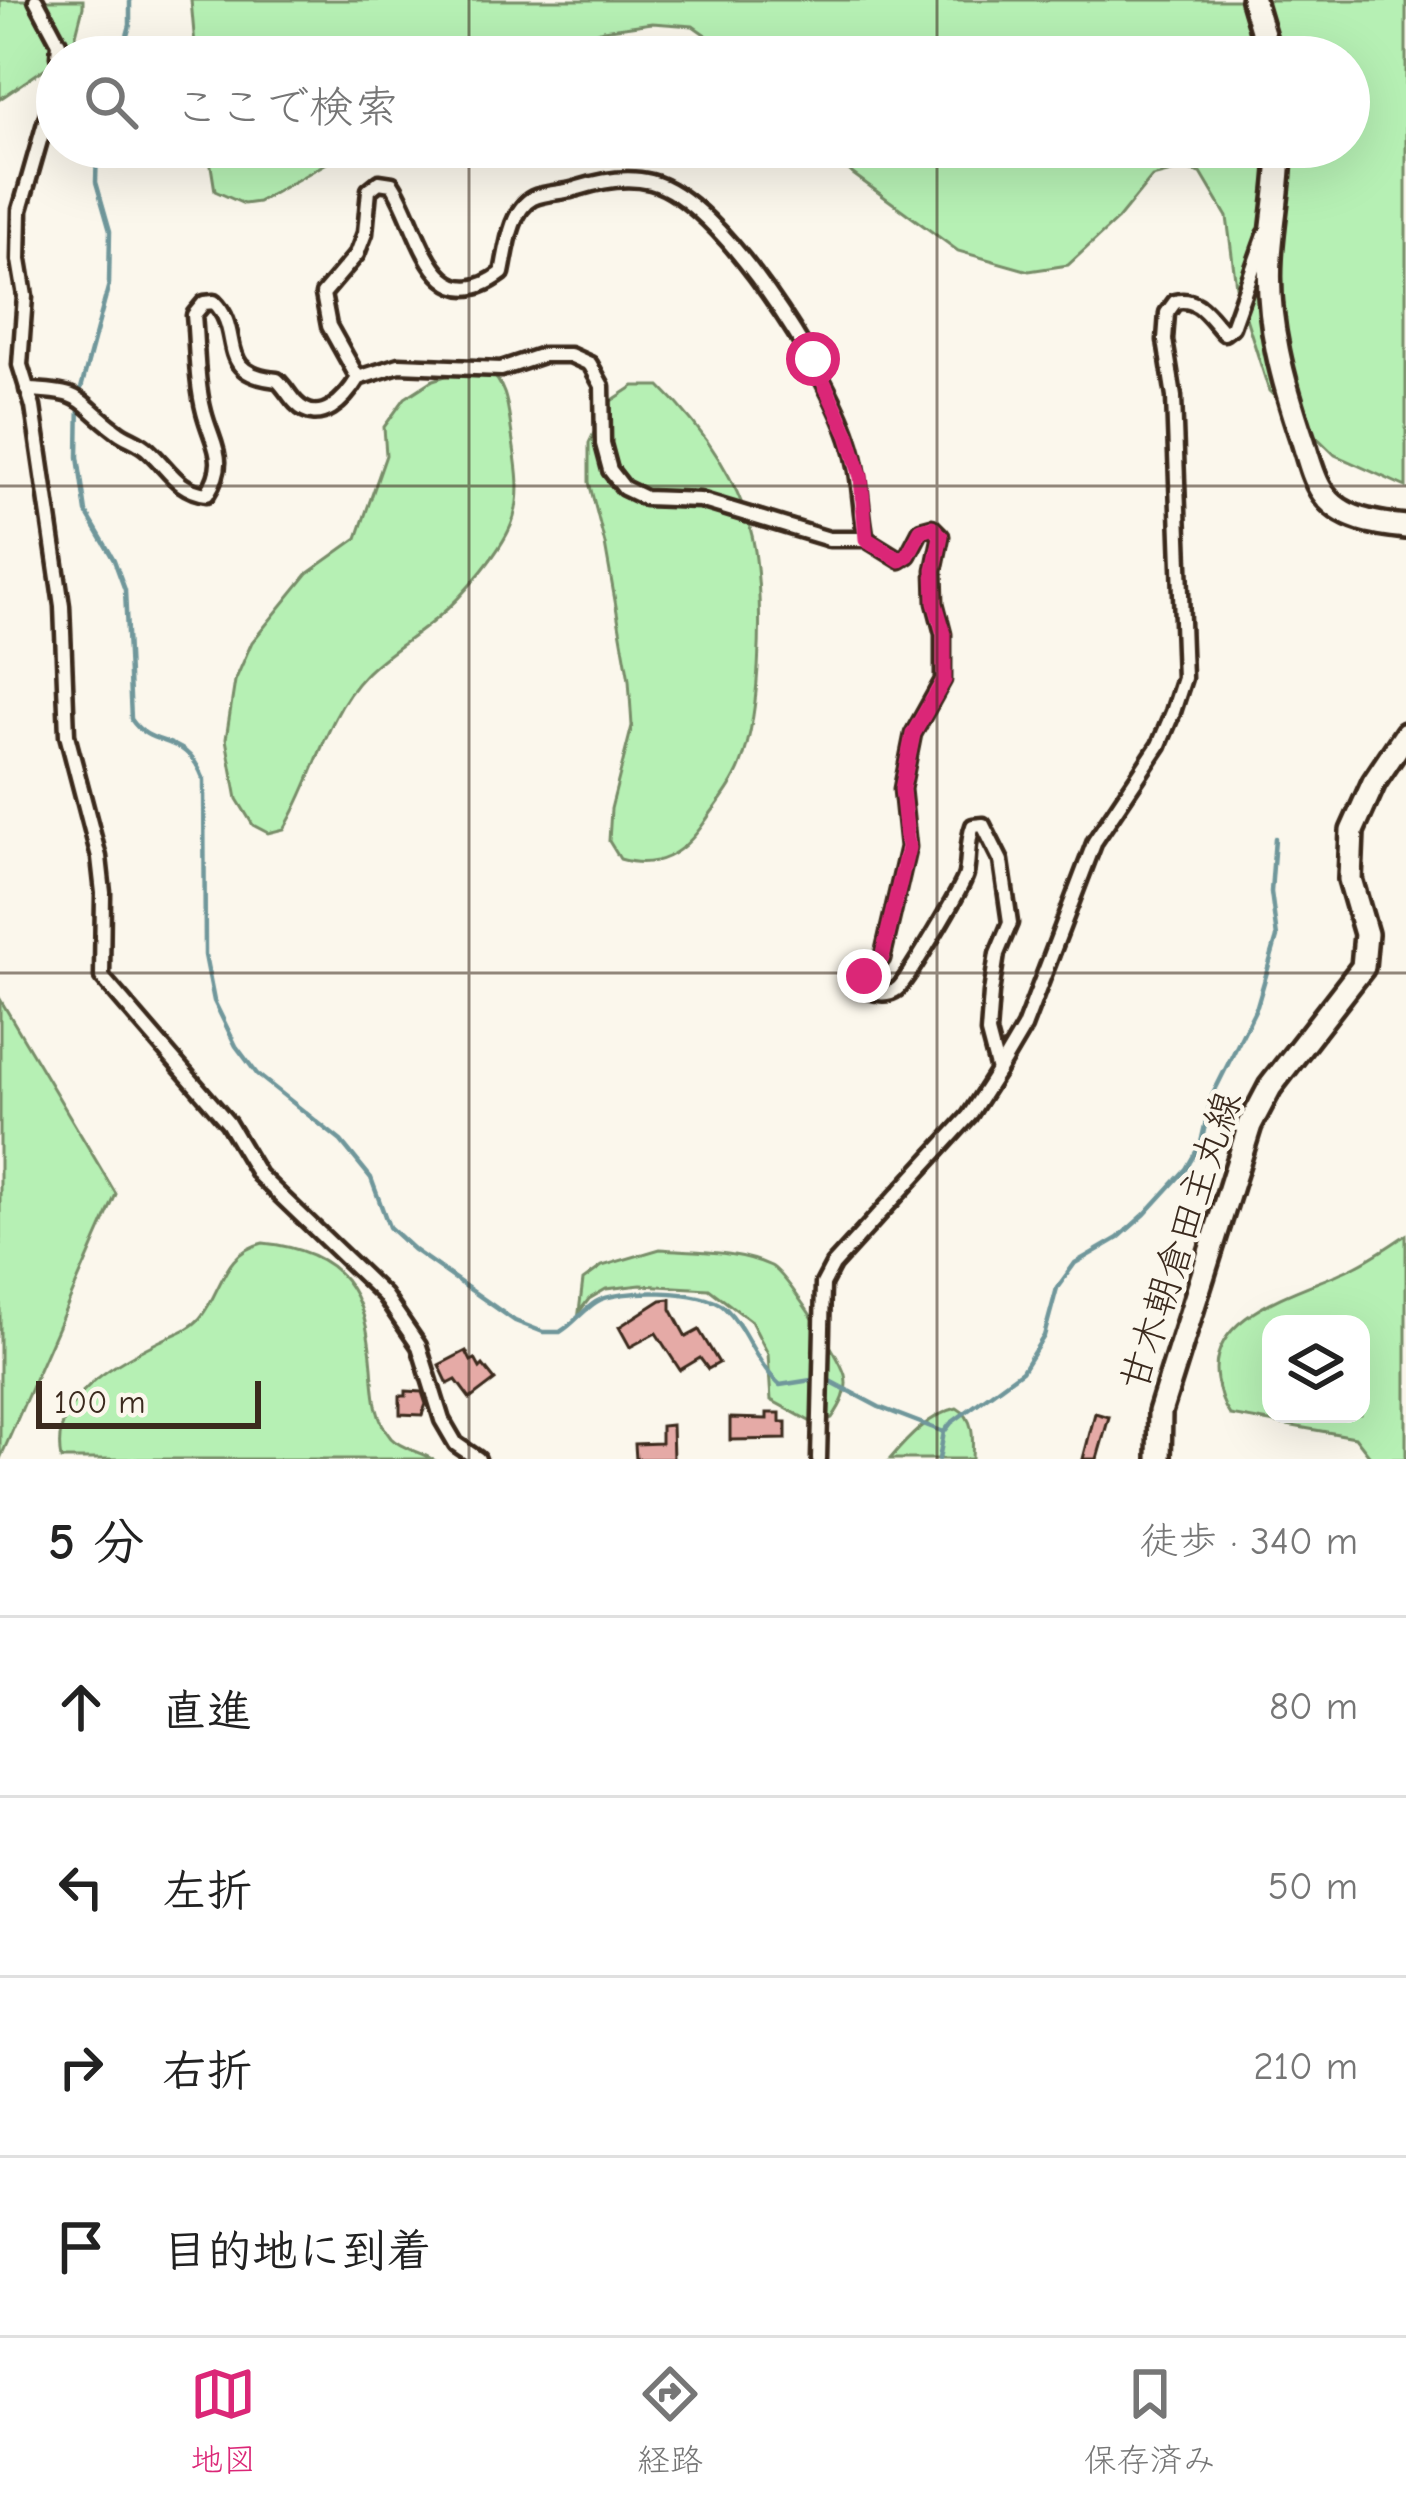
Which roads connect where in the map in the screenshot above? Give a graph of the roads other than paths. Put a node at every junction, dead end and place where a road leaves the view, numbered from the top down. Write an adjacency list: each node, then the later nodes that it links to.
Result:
1 (37, 0): 3 (street)
2 (1253, 0): 4 (main road)
3 (55, 36)
4 (1264, 36)
5 (36, 160): 9 (street)
6 (1280, 168): 7 (main road)
7 (1280, 194): 10 (main road); 13 (street)
8 (358, 378): 9 (street); 11 (street); 11 (street)
9 (27, 390): 14 (street)
10 (1406, 527)
11 (866, 539): 13 (street)
12 (1406, 734): 16 (main road, 甘木朝倉田主丸線)
13 (998, 1071): 15 (street)
14 (478, 1459)
15 (819, 1459)
16 (1159, 1459)

